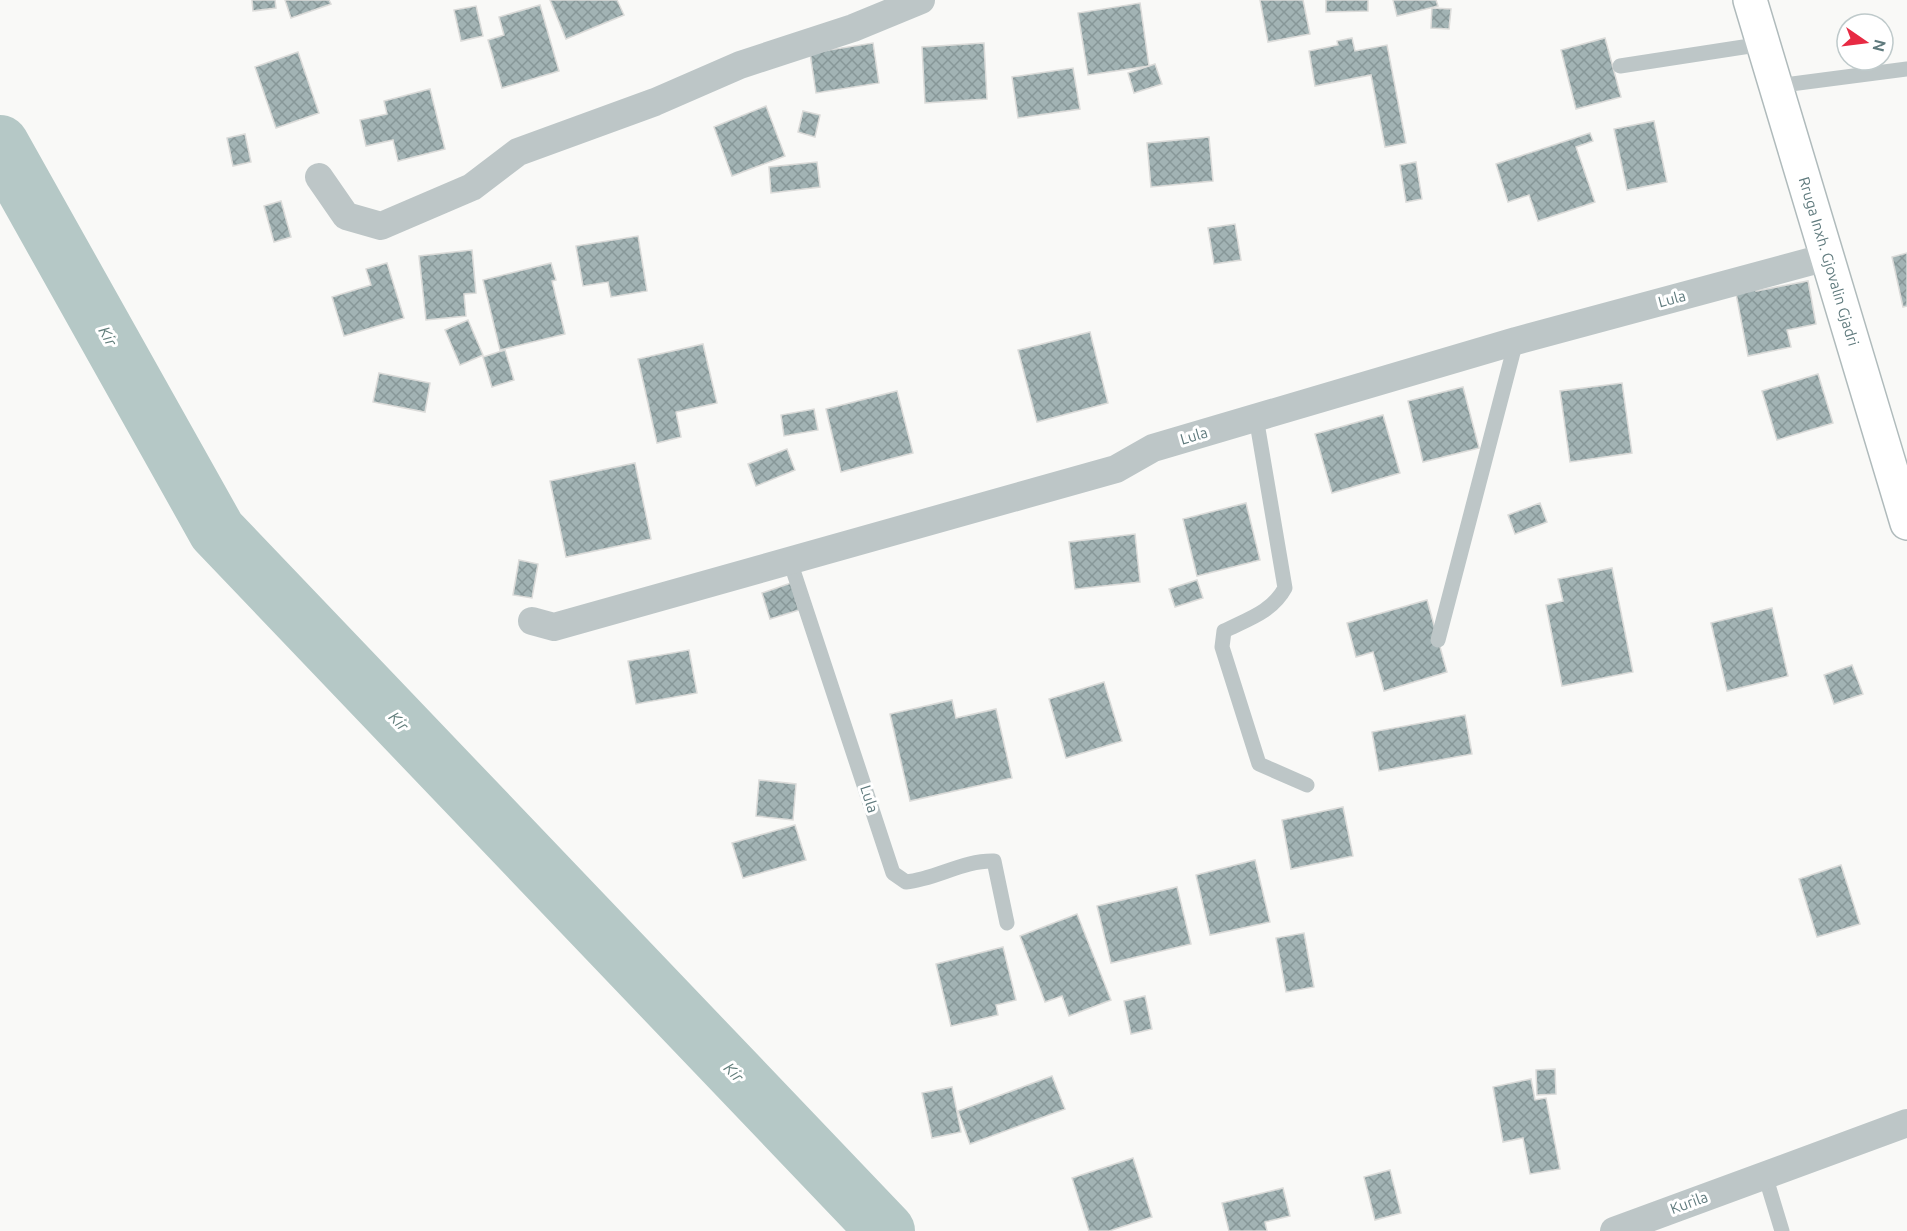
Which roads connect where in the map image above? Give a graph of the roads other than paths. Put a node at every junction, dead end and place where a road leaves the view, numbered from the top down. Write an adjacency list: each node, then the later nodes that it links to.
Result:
1 (921, 0): 7 (street)
2 (1750, 0): 3 (main road, Rruga Inxh. Gjovalin Gjadri)
3 (1763, 44): 4 (lane); 6 (main road, Rruga Inxh. Gjovalin Gjadri)
4 (1620, 66)
5 (1907, 69): 6 (lane)
6 (1776, 86): 8 (main road, Rruga Inxh. Gjovalin Gjadri)
7 (319, 177)
8 (1827, 257): 9 (street, Lula); 11 (main road, Rruga Inxh. Gjovalin Gjadri)
9 (1516, 341): 10 (street, Lula); 14 (lane)
10 (1256, 417): 12 (street, Lula); 15 (lane)
11 (1907, 523)
12 (790, 561): 13 (street, Lula); 16 (lane, Lula)
13 (532, 621)
14 (1438, 640)
15 (1307, 785)
16 (1007, 923)
17 (1907, 1123): 18 (street, Kurila)
18 (1765, 1175): 19 (street, Kurila); 20 (lane)
19 (1614, 1231)
20 (1782, 1231)

